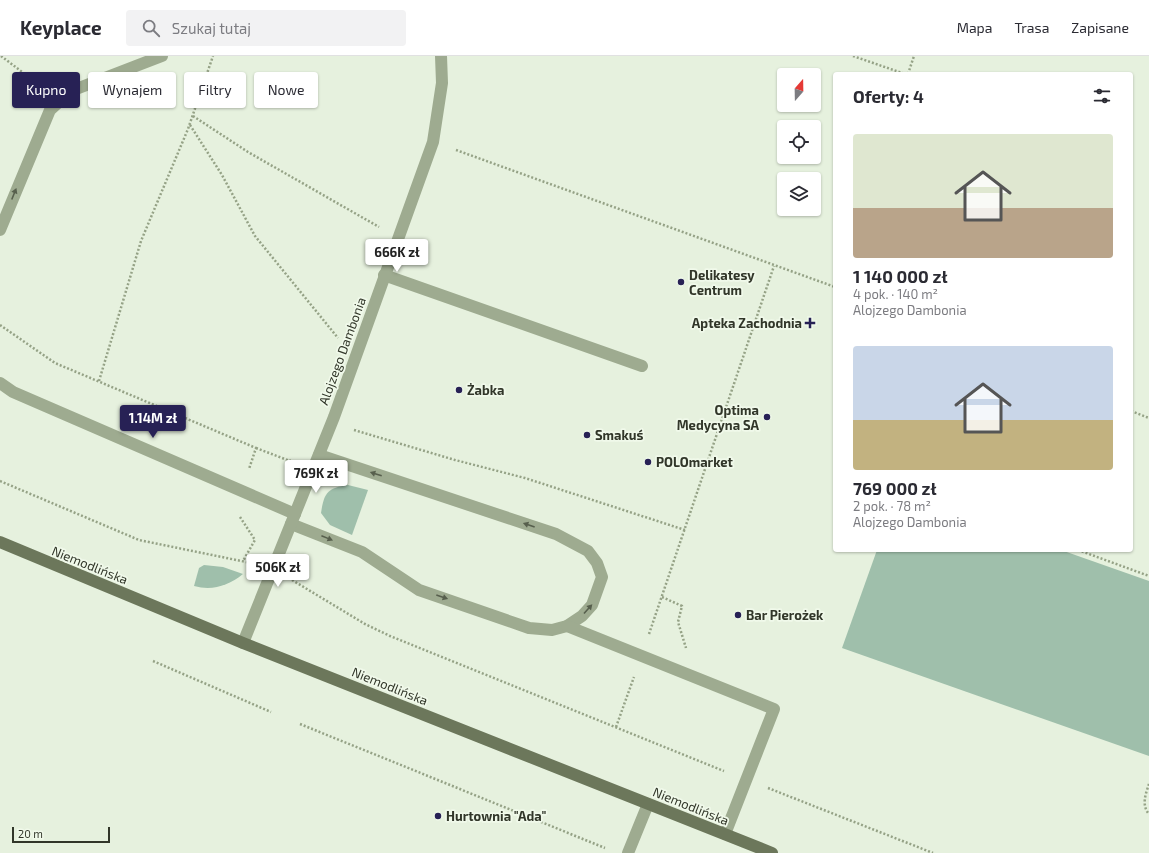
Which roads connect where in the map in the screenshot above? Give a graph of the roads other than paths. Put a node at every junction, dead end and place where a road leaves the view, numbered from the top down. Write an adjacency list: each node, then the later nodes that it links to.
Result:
1 (162, 56): 3 (street, one-way to 1)
2 (441, 56): 4 (street, Alojzego Dambonia)
3 (0, 230)
4 (384, 275): 5 (street); 7 (street, Alojzego Dambonia)
5 (642, 366)
6 (0, 383): 8 (street)
7 (319, 455): 8 (street, Alojzego Dambonia); 10 (street, one-way to 7)
8 (293, 519): 10 (street, one-way to 10); 11 (street, Alojzego Dambonia)
9 (0, 542): 11 (main road, Niemodlińska)
10 (567, 626): 13 (street)
11 (243, 643): 12 (main road, Niemodlińska)
12 (648, 804): 13 (main road, Niemodlińska); 14 (street)
13 (725, 834): 15 (main road, Niemodlińska)
14 (628, 853)
15 (772, 853)

